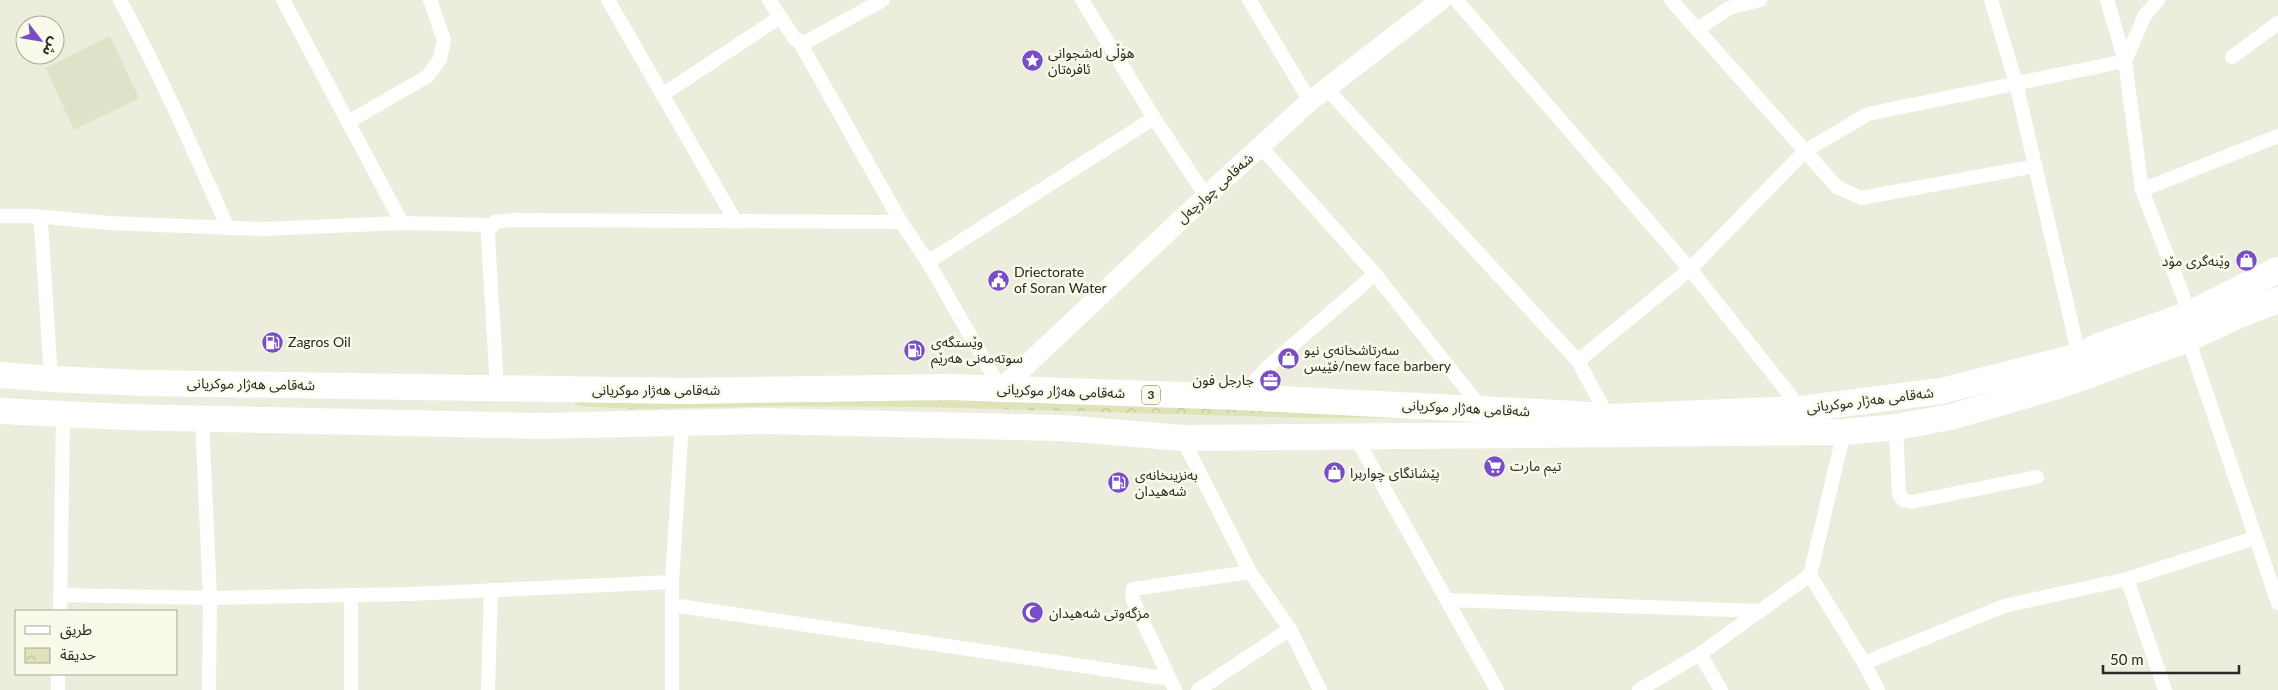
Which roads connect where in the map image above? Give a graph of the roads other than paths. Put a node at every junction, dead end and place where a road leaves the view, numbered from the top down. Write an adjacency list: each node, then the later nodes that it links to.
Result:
1 (120, 0): 41 (street)
2 (283, 0): 28 (street)
3 (430, 0): 28 (street)
4 (608, 0): 25 (street)
5 (769, 0): 17 (street)
6 (883, 0): 20 (street)
7 (1082, 0): 27 (street)
8 (1249, 0): 26 (street)
9 (1441, 0): 24 (main road, شەقامی چوارچەل)
10 (1456, 0): 43 (street)
11 (1671, 0): 19 (street)
12 (1760, 0): 16 (street)
13 (1991, 0): 23 (street)
14 (2107, 0): 22 (street)
15 (2158, 0): 22 (street)
16 (1732, 4): 19 (street)
17 (780, 17): 20 (street); 25 (street)
18 (2278, 23): 21 (street)
19 (1698, 29): 31 (street)
20 (799, 42): 38 (street)
21 (2232, 57)
22 (2126, 60): 23 (street); 33 (street)
23 (2016, 83): 31 (street); 32 (street)
24 (1327, 88): 26 (main road, شەقامی چوارچەل); 49 (street)
25 (662, 95): 37 (street)
26 (1310, 101): 30 (main road, شەقامی چوارچەل)
27 (1154, 118): 34 (street); 42 (street)
28 (348, 122): 39 (street)
29 (2278, 136): 33 (street)
30 (1260, 147): 34 (main road, شەقامی چوارچەل); 45 (street)
31 (1805, 151): 32 (street); 43 (street)
32 (2036, 166): 48 (street)
33 (2142, 190): 47 (street)
34 (1206, 196): 54 (main road, شەقامی چوارچەل)
35 (0, 216): 36 (street)
36 (35, 216): 41 (street); 51 (street)
37 (736, 222): 38 (street); 40 (street)
38 (901, 222): 42 (street)
39 (402, 223): 40 (street); 41 (street)
40 (491, 224): 52 (street)
41 (228, 228)
42 (928, 262): 54 (street)
43 (1690, 269): 49 (street); 56 (street)
44 (2278, 270): 47 (highway, شەقامی ھەژار موکریانی / 3)
45 (1375, 274): 55 (street); 57 (street)
46 (2278, 300): 47 (highway, شەقامی ھەژار موکریانی / 3)
47 (2189, 326): 48 (highway, شەقامی ھەژار موکریانی / 3); 64 (highway, شەقامی ھەژار موکریانی / 3); 69 (street)
48 (2079, 356): 56 (highway, شەقامی ھەژار موکریانی / 3)
49 (1578, 361): 60 (street)
50 (0, 375): 51 (highway, شەقامی ھەژار موکریانی / 3)
51 (51, 379): 52 (highway, شەقامی ھەژار موکریانی / 3)
52 (497, 388): 53 (highway, شەقامی ھەژار موکریانی / 3)
53 (536, 389): 54 (highway, شەقامی ھەژار موکریانی / 3); 63 (highway)
54 (1001, 390): 55 (highway, شەقامی ھەژار موکریانی / 3)
55 (1239, 398): 57 (highway, شەقامی ھەژار موکریانی / 3)
56 (1801, 408): 60 (highway, شەقامی ھەژار موکریانی / 3)
57 (1482, 409): 60 (highway, شەقامی ھەژار موکریانی / 3)
58 (0, 411): 59 (highway, شەقامی ھەژار موکریانی / 3)
59 (63, 415): 61 (highway, شەقامی ھەژار موکریانی / 3); 75 (street)
60 (1608, 417)
61 (202, 419): 63 (highway, شەقامی ھەژار موکریانی / 3); 77 (street)
62 (682, 423): 63 (highway, شەقامی ھەژار موکریانی / 3); 67 (highway, شەقامی ھەژار موکریانی / 3); 73 (street)
63 (539, 426)
64 (1896, 427): 65 (highway, شەقامی ھەژار موکریانی / 3); 68 (street)
65 (1844, 432): 66 (highway, شەقامی ھەژار موکریانی / 3); 71 (street)
66 (1355, 436): 67 (highway, شەقامی ھەژار موکریانی / 3); 78 (street)
67 (1182, 438): 70 (street)
68 (2037, 477)
69 (2255, 538): 72 (street); 79 (street)
70 (1250, 572): 83 (street); 87 (street)
71 (1810, 576): 82 (street); 85 (street)
72 (2127, 579): 85 (street); 99 (street)
73 (672, 582): 74 (street); 80 (street)
74 (491, 590): 76 (street); 91 (street)
75 (60, 595): 77 (street); 81 (street)
76 (352, 595): 77 (street); 90 (street)
77 (210, 598): 89 (street)
78 (1448, 600): 82 (street); 95 (street)
79 (2278, 603)
80 (672, 604): 87 (street); 92 (street)
81 (60, 610)
82 (1761, 611): 84 (street)
83 (1290, 629): 93 (street); 94 (street)
84 (1700, 654): 96 (street); 97 (street)
85 (1864, 663): 98 (street)
86 (58, 675): 88 (street)
87 (1173, 684)
88 (58, 690)
89 (209, 690)
90 (351, 690)
91 (488, 690)
92 (672, 690)
93 (1198, 690)
94 (1320, 690)
95 (1497, 690)
96 (1639, 690)
97 (1720, 690)
98 (1878, 690)
99 (2165, 690)

